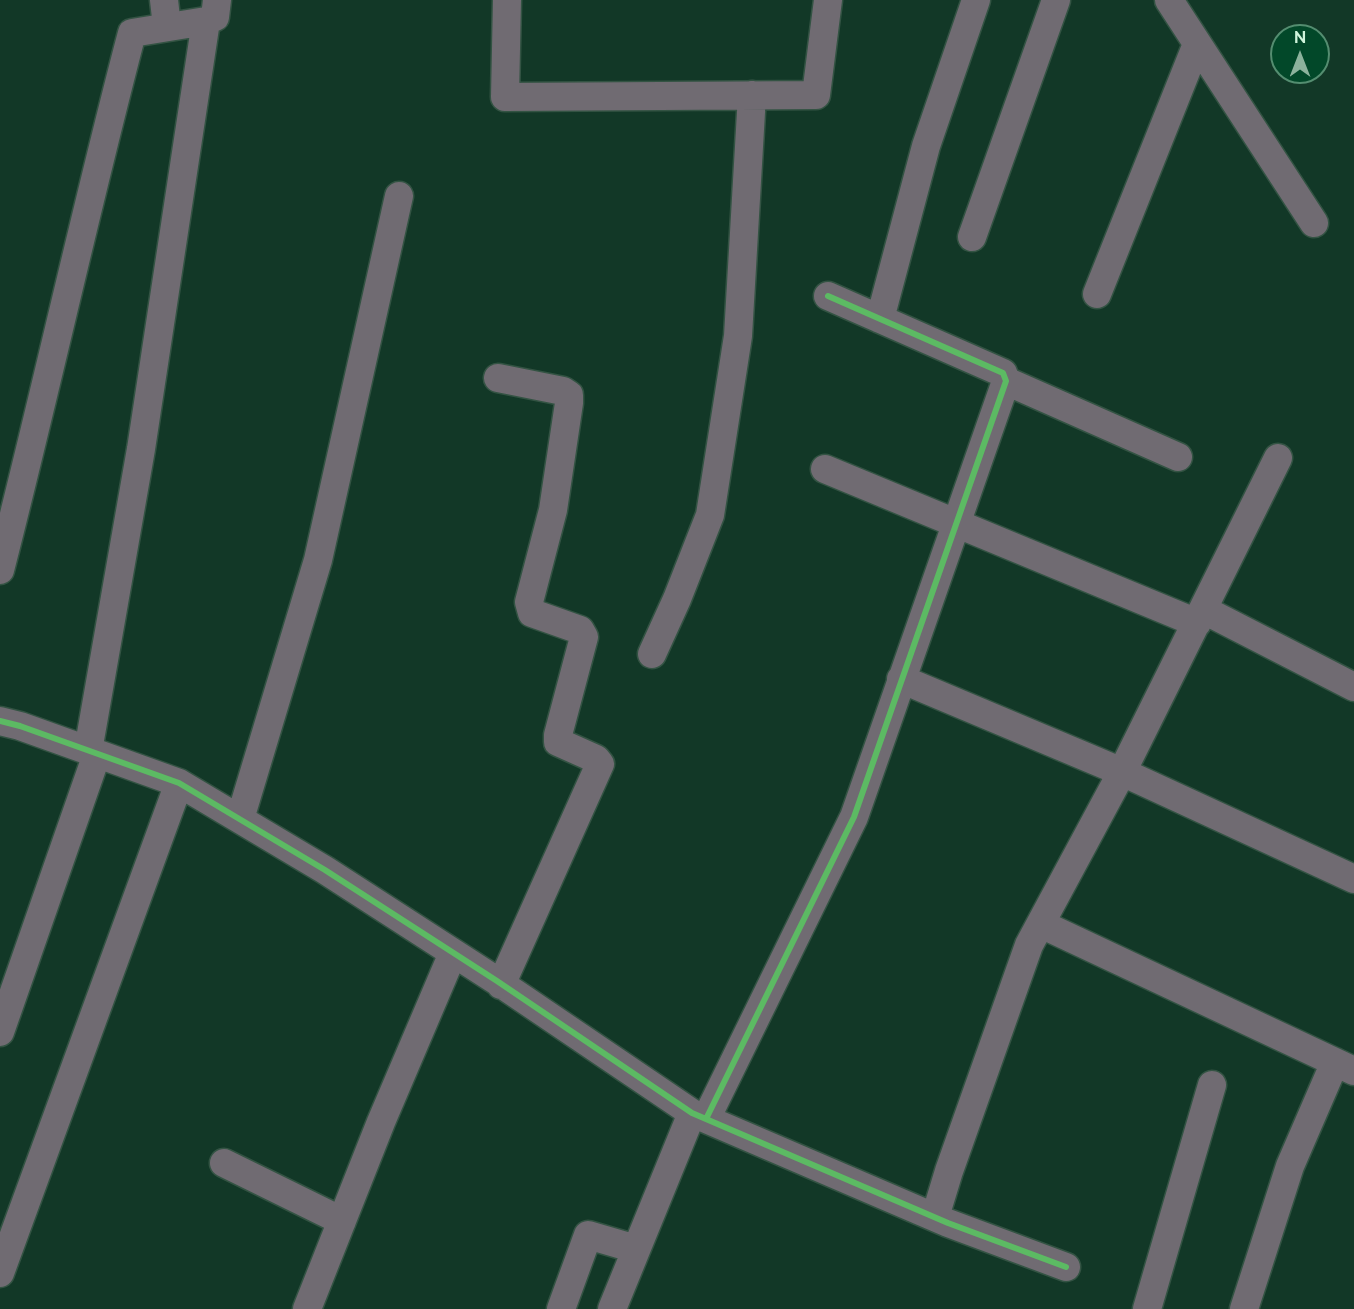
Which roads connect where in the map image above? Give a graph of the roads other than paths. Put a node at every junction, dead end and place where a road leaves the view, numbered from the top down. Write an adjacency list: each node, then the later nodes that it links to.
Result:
1 (507, 0): 9 (street)
2 (828, 0): 9 (street)
3 (976, 0): 15 (street)
4 (1056, 0): 12 (street)
5 (1169, 0): 8 (street)
6 (211, 11): 7 (street); 28 (street)
7 (165, 14): 22 (street)
8 (1197, 44): 11 (street); 13 (street)
9 (753, 95): 24 (street)
10 (399, 196): 31 (street)
11 (1314, 223)
12 (972, 237)
13 (1097, 294)
14 (828, 296): 15 (street)
15 (880, 319): 17 (street)
16 (498, 378): 35 (street)
17 (1006, 381): 18 (street); 21 (street)
18 (1179, 457)
19 (1278, 458): 23 (street)
20 (825, 469): 21 (street)
21 (956, 523): 23 (street); 25 (street)
22 (0, 570)
23 (1200, 616): 26 (street); 29 (street)
24 (652, 654)
25 (901, 679): 29 (street); 39 (street)
26 (1354, 687)
27 (0, 721): 28 (street)
28 (93, 752): 30 (street); 36 (street)
29 (1122, 772): 32 (street); 33 (street)
30 (179, 783): 31 (street); 45 (street)
31 (240, 819): 34 (street)
32 (1354, 879)
33 (1041, 924): 37 (street); 41 (street)
34 (453, 953): 35 (street); 42 (street)
35 (501, 985): 39 (street)
36 (0, 1032)
37 (1348, 1064): 50 (street)
38 (1212, 1085): 49 (street)
39 (699, 1116): 41 (street); 43 (street)
40 (224, 1163): 42 (street)
41 (936, 1217): 44 (street)
42 (342, 1221): 46 (street)
43 (636, 1249): 47 (street); 48 (street)
44 (1066, 1267)
45 (0, 1273)
46 (307, 1309)
47 (561, 1309)
48 (612, 1309)
49 (1147, 1309)
50 (1244, 1309)

